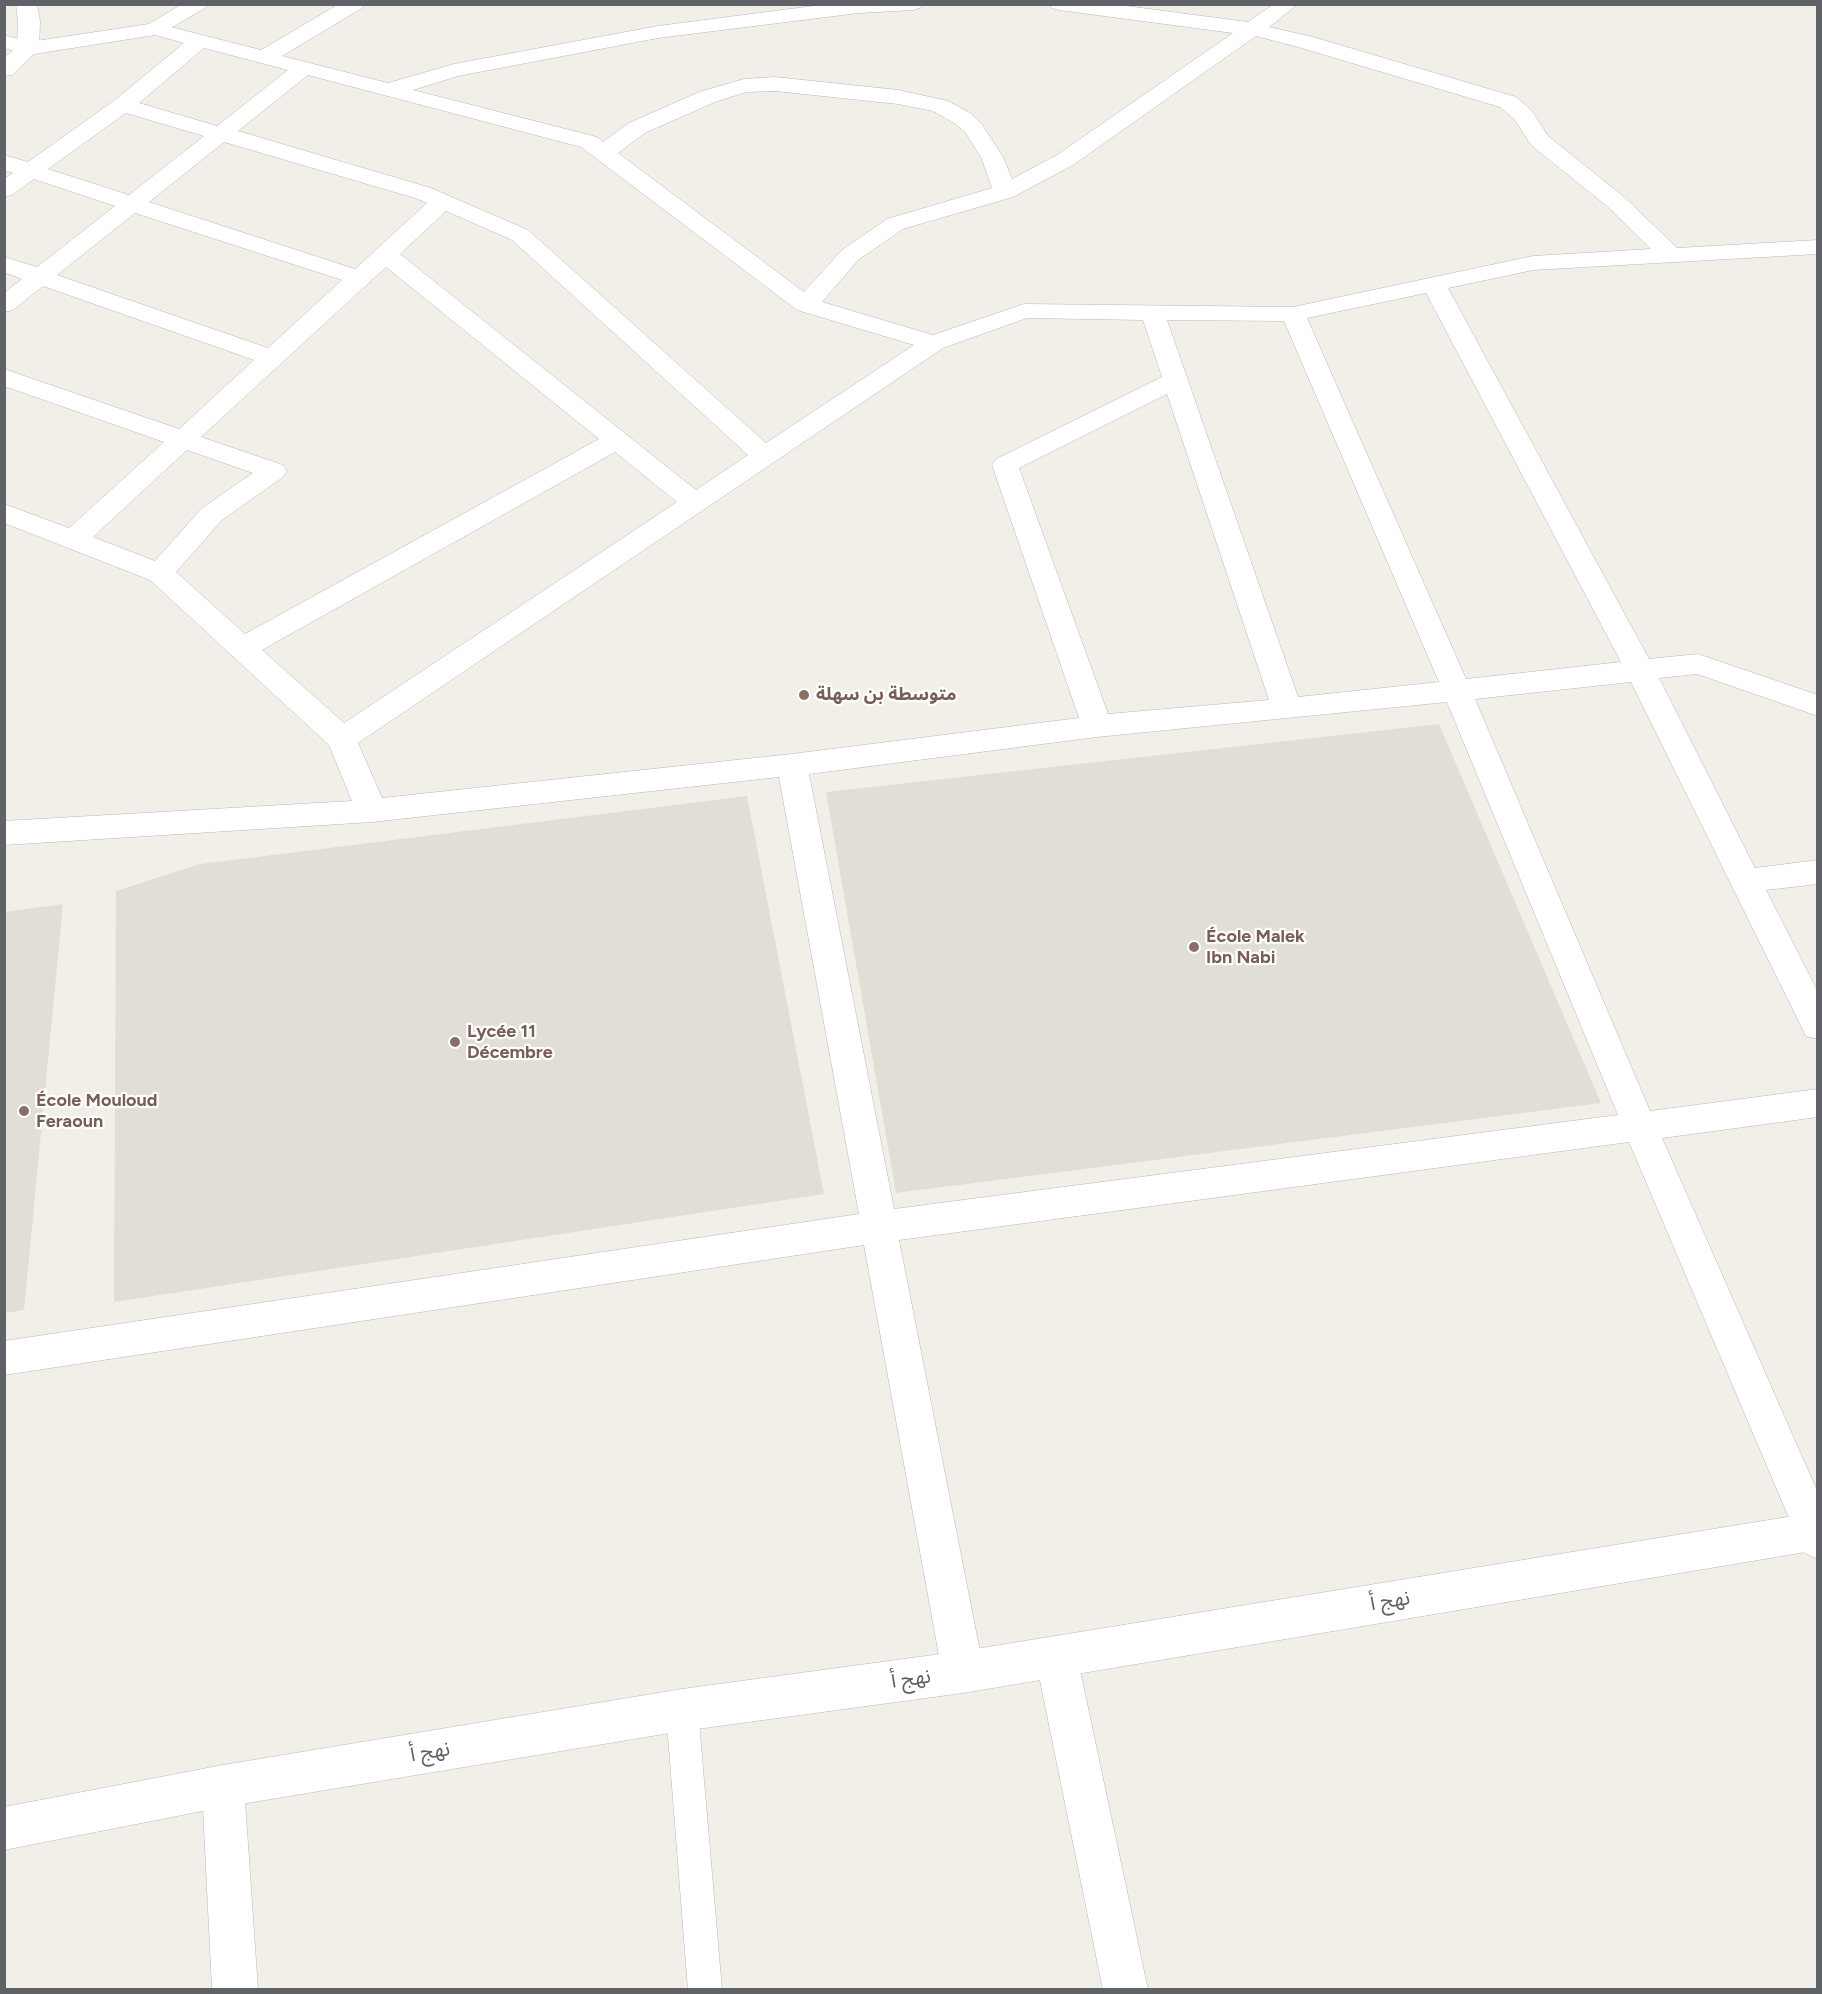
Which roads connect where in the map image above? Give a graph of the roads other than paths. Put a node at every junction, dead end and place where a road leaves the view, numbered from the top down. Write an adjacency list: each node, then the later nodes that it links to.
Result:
1 (26, 4): 12 (street)
2 (198, 4): 8 (street)
3 (355, 4): 13 (street)
4 (913, 4): 7 (street)
5 (1059, 4): 9 (street)
6 (1288, 4): 9 (street)
7 (860, 6): 16 (street)
8 (155, 29): 11 (street); 12 (street)
9 (1251, 29): 23 (street); 28 (street)
10 (4, 41): 12 (street)
11 (200, 41): 13 (street); 17 (street)
12 (28, 50): 15 (street)
13 (264, 57): 14 (street)
14 (304, 68): 16 (street); 18 (street)
15 (4, 70)
16 (389, 90): 19 (street)
17 (123, 105): 18 (street); 21 (street)
18 (221, 134): 24 (street); 25 (street)
19 (603, 153): 23 (street); 34 (street)
20 (4, 162): 21 (street)
21 (31, 171): 22 (street); 25 (street)
22 (4, 190)
23 (1005, 192): 34 (street)
24 (442, 202): 27 (street); 43 (street)
25 (133, 204): 30 (street); 31 (street)
26 (1818, 247): 28 (street)
27 (386, 254): 31 (street); 42 (street)
28 (1672, 256): 32 (street)
29 (4, 264): 30 (street)
30 (41, 277): 33 (street); 38 (street)
31 (359, 278): 38 (street)
32 (1433, 284): 36 (street); 49 (street)
33 (4, 305)
34 (806, 305): 37 (street)
35 (1152, 311): 36 (street); 37 (street); 40 (street)
36 (1293, 314): 50 (street)
37 (934, 343): 43 (street)
38 (272, 358): 41 (street)
39 (4, 377): 41 (street)
40 (1175, 380): 52 (street); 53 (street)
41 (183, 440): 46 (street); 47 (street)
42 (617, 440): 44 (street); 48 (street)
43 (765, 456): 44 (street)
44 (695, 503): 54 (street)
45 (4, 513): 46 (street)
46 (74, 539): 47 (street)
47 (160, 573): 48 (street)
48 (242, 648): 54 (street)
49 (1640, 670): 50 (street); 51 (street); 59 (street)
50 (1457, 691): 52 (street); 62 (street)
51 (1818, 706)
52 (1287, 710): 53 (street)
53 (1096, 726): 55 (street)
54 (342, 740): 56 (street)
55 (792, 765): 56 (street); 63 (street)
56 (372, 811): 57 (street)
57 (4, 833)
58 (1818, 872): 59 (street)
59 (1745, 881): 60 (street)
60 (1818, 1026)
61 (1818, 1103): 62 (street)
62 (1639, 1125): 63 (street); 65 (street)
63 (878, 1227): 64 (street); 67 (street)
64 (4, 1358)
65 (1817, 1534): 66 (street, نهج أ)
66 (1056, 1656): 67 (street, نهج أ); 73 (street)
67 (963, 1672): 68 (street, نهج أ)
68 (682, 1710): 69 (street, نهج أ); 72 (lane)
69 (223, 1786): 70 (street, نهج أ); 71 (street)
70 (4, 1829)
71 (235, 1989)
72 (705, 1989)
73 (1126, 1989)

